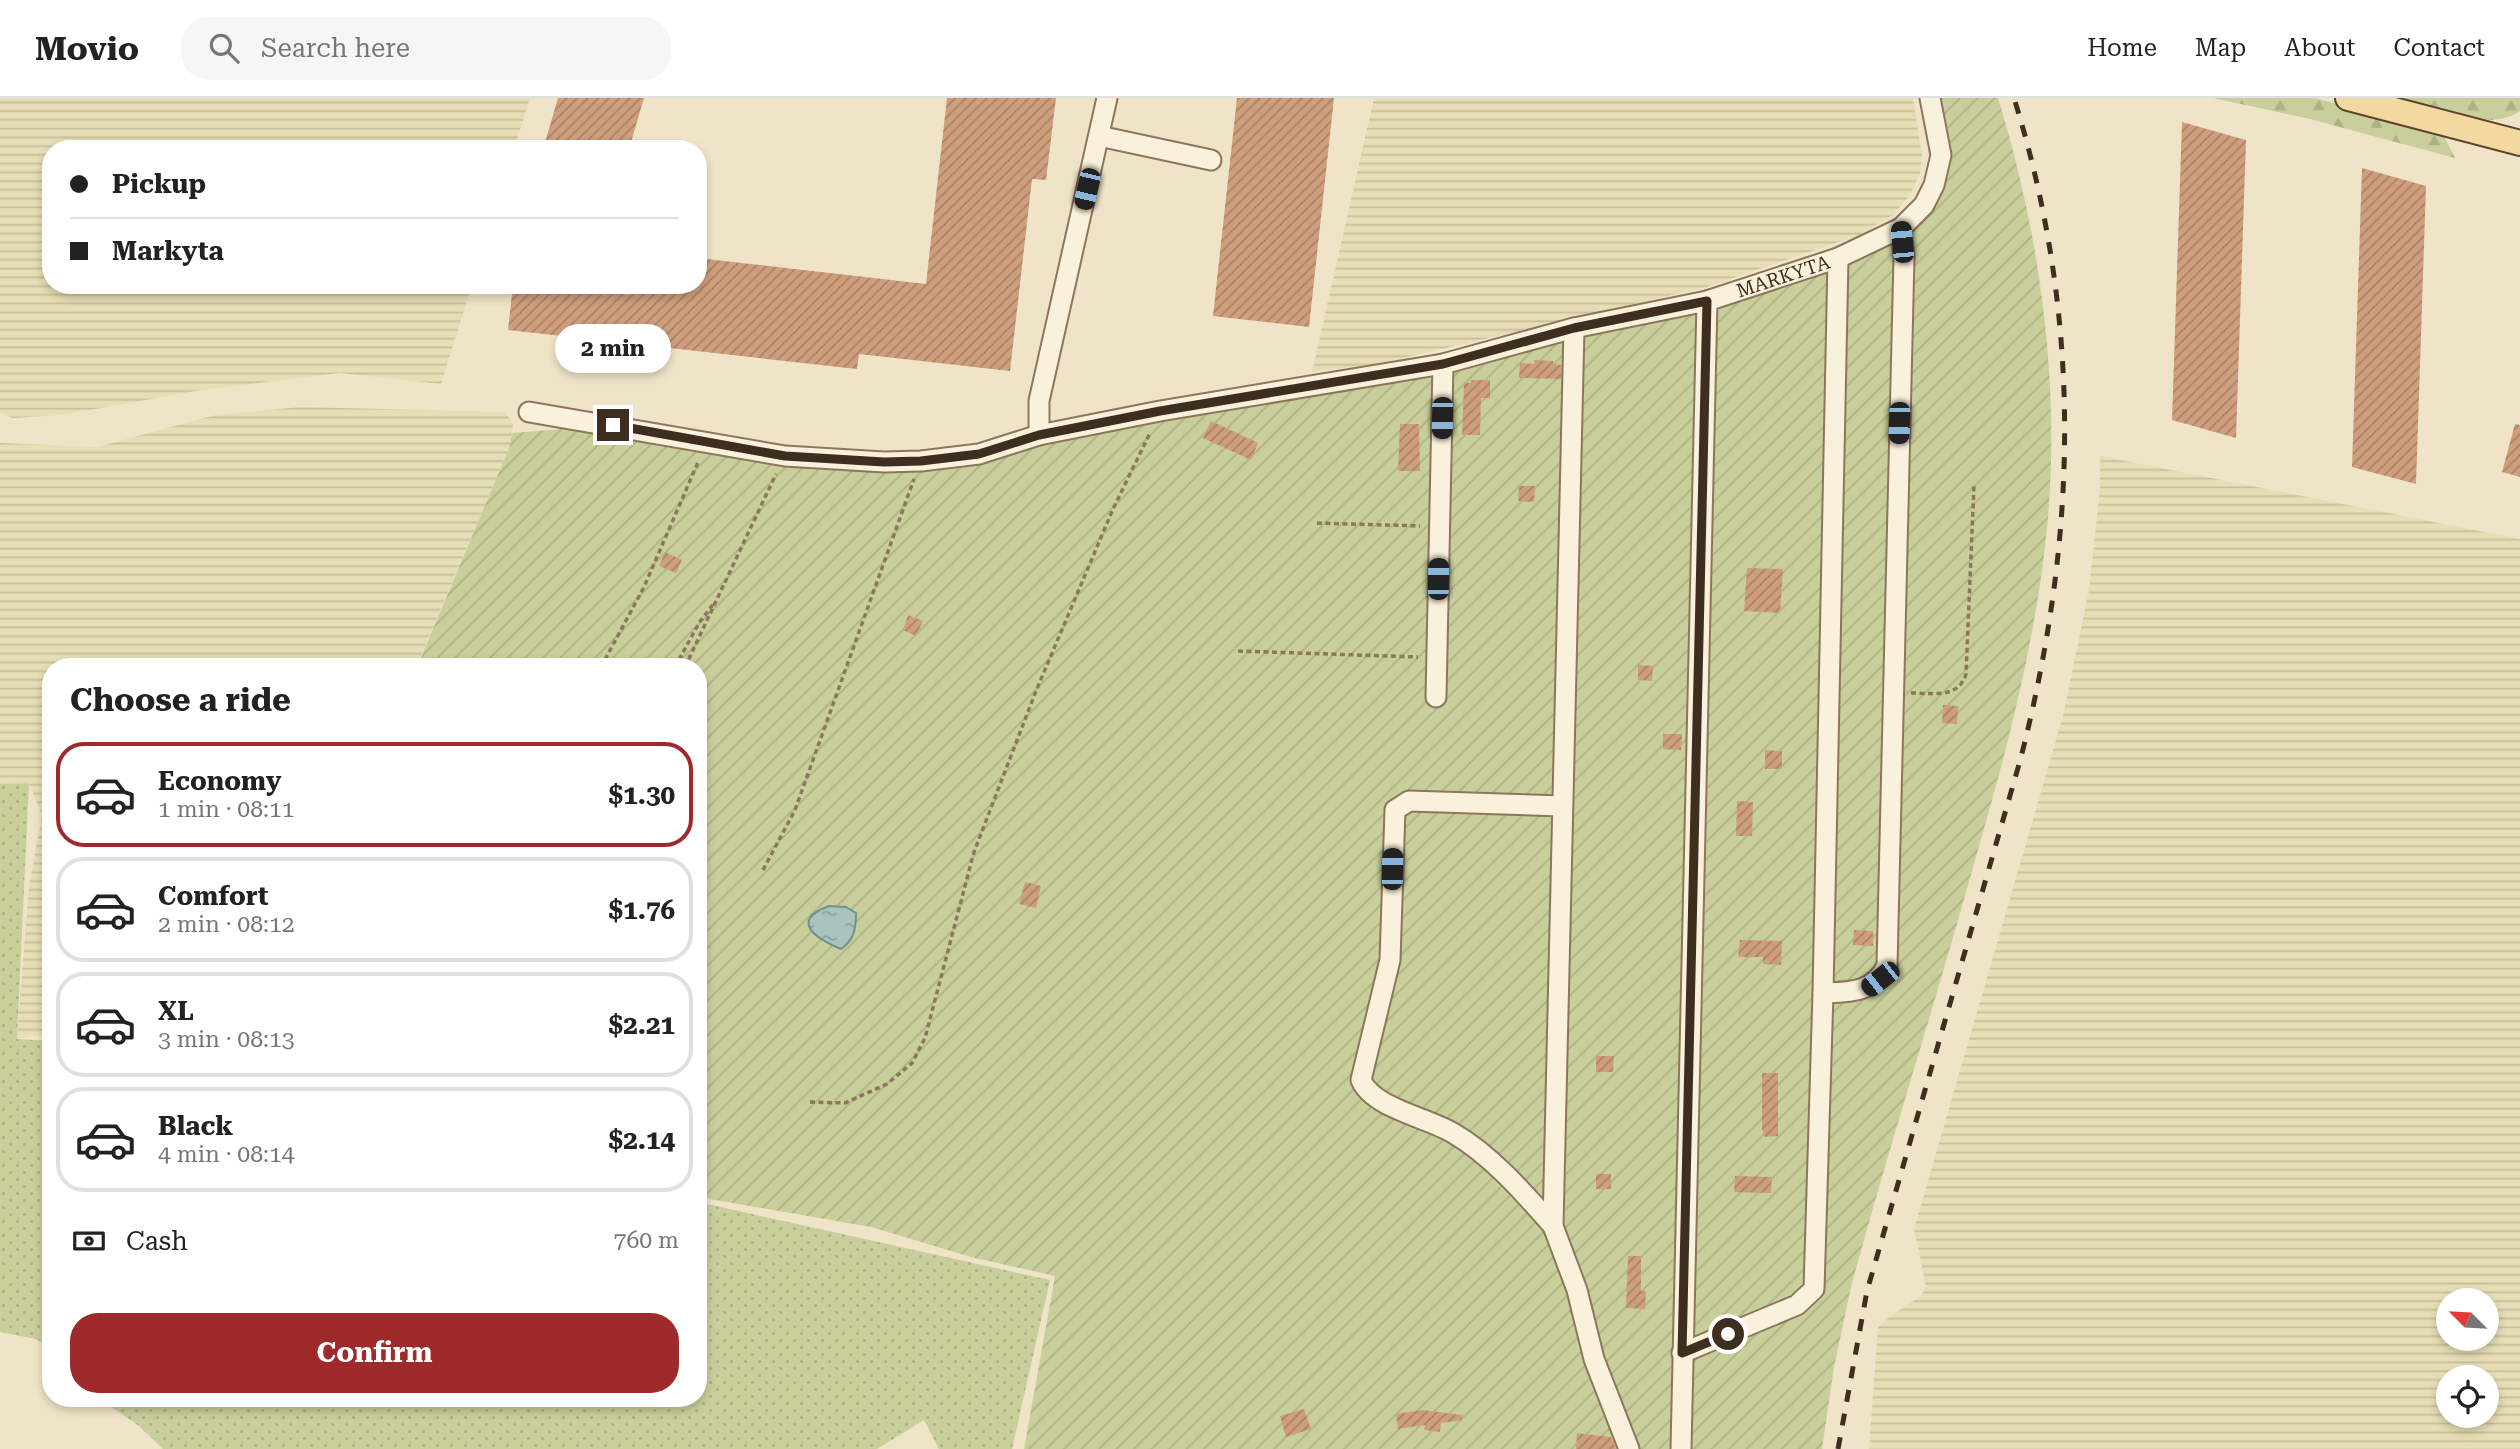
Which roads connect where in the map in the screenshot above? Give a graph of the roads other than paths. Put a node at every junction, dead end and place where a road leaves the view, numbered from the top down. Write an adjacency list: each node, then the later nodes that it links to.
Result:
1 (1107, 98): 4 (street)
2 (1930, 98): 7 (street, MARKYTA)
3 (2348, 98): 5 (main road)
4 (1099, 136): 6 (street); 13 (street)
5 (2520, 143)
6 (1211, 160)
7 (1901, 228): 8 (street, MARKYTA); 16 (street)
8 (1838, 258): 9 (street, MARKYTA); 16 (street)
9 (1707, 301): 10 (street, MARKYTA); 18 (street)
10 (1574, 328): 11 (street, MARKYTA); 15 (street)
11 (1443, 364): 13 (street, MARKYTA); 14 (street)
12 (529, 412): 13 (street, MARKYTA)
13 (1039, 435)
14 (1436, 697)
15 (1563, 806): 17 (street); 17 (street)
16 (1823, 993): 18 (street)
17 (1553, 1226): 19 (street)
18 (1682, 1353): 20 (street)
19 (1629, 1449)
20 (1681, 1449)

